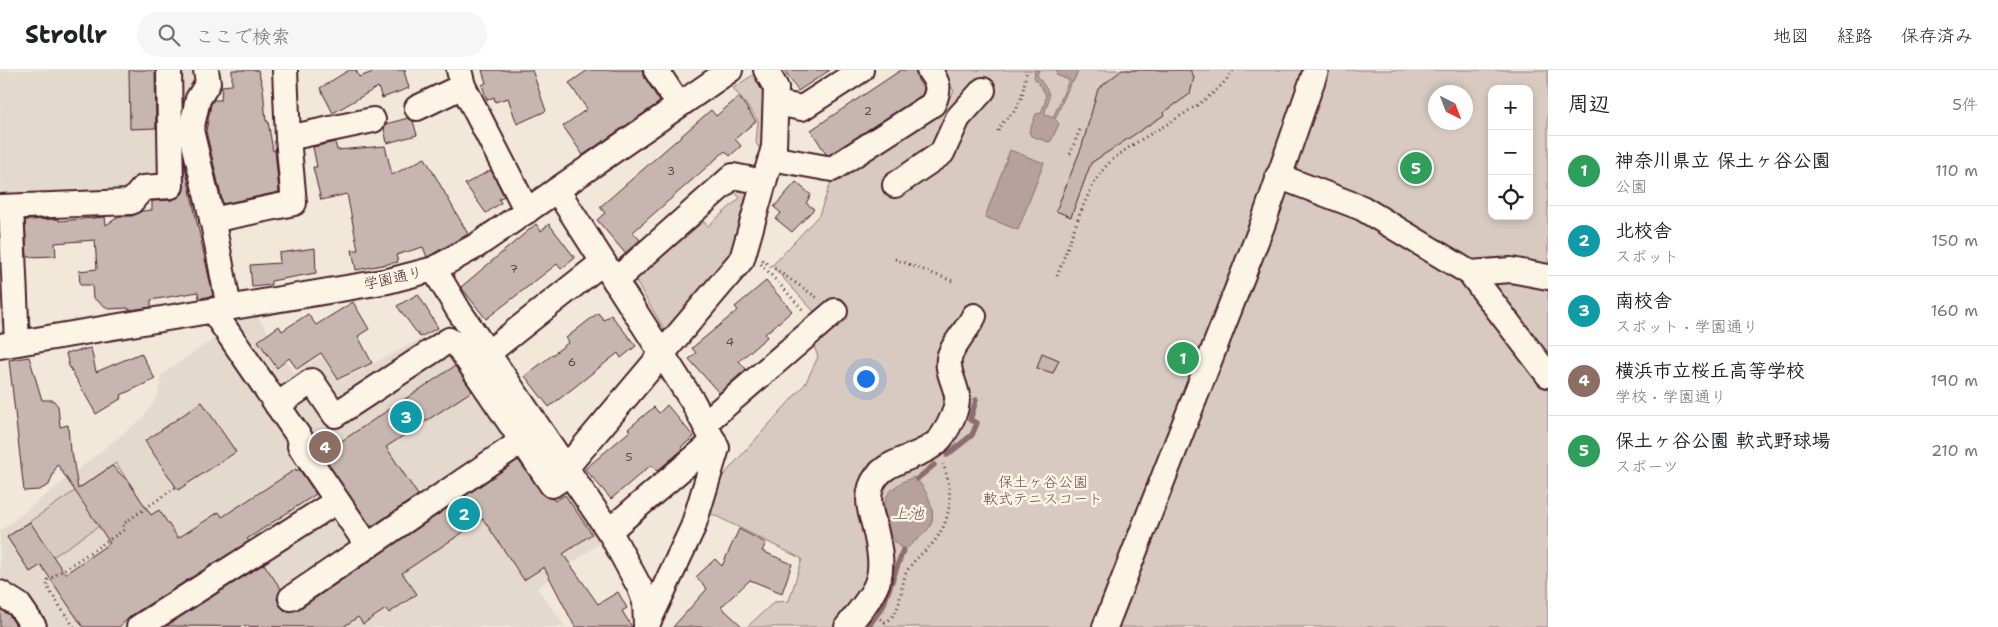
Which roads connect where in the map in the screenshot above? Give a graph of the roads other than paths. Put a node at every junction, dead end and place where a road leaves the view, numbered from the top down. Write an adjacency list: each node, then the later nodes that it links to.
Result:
1 (169, 70): 22 (street)
2 (206, 70): 24 (street)
3 (285, 70): 16 (street)
4 (656, 70): 13 (street)
5 (730, 70): 13 (street, 学園通り)
6 (766, 70): 12 (street)
7 (861, 70): 12 (street)
8 (929, 70): 17 (street)
9 (1316, 70): 18 (street)
10 (461, 78): 14 (street); 23 (street)
11 (983, 90): 20 (street)
12 (776, 103): 17 (street)
13 (679, 105): 21 (street, 学園通り)
14 (417, 108)
15 (373, 120): 16 (street)
16 (288, 138): 24 (street)
17 (771, 158): 19 (street)
18 (1278, 176): 27 (street); 49 (street)
19 (764, 182): 26 (street); 34 (street)
20 (895, 185)
21 (557, 190): 23 (street, 学園通り); 26 (street)
22 (6, 207): 32 (street)
23 (526, 211): 25 (street, 学園通り)
24 (212, 220): 29 (street)
25 (434, 269): 29 (street, 学園通り); 33 (street)
26 (609, 272): 33 (street); 34 (street)
27 (1470, 273): 28 (street); 35 (street)
28 (1548, 277)
29 (221, 309): 32 (street, 学園通り); 36 (street)
30 (974, 316): 48 (street)
31 (827, 319): 37 (street)
32 (8, 344)
33 (488, 353): 39 (street)
34 (663, 353): 37 (street); 39 (street)
35 (1548, 375)
36 (277, 404): 38 (street); 40 (street)
37 (709, 432): 41 (street); 47 (street)
38 (522, 441): 39 (street); 42 (street)
39 (568, 471): 41 (street)
40 (337, 501): 42 (street); 46 (street)
41 (609, 531): 47 (street)
42 (368, 546): 44 (street)
43 (0, 593): 45 (street)
44 (291, 598)
45 (34, 627)
46 (139, 627)
47 (646, 627)
48 (847, 627)
49 (1105, 627)

